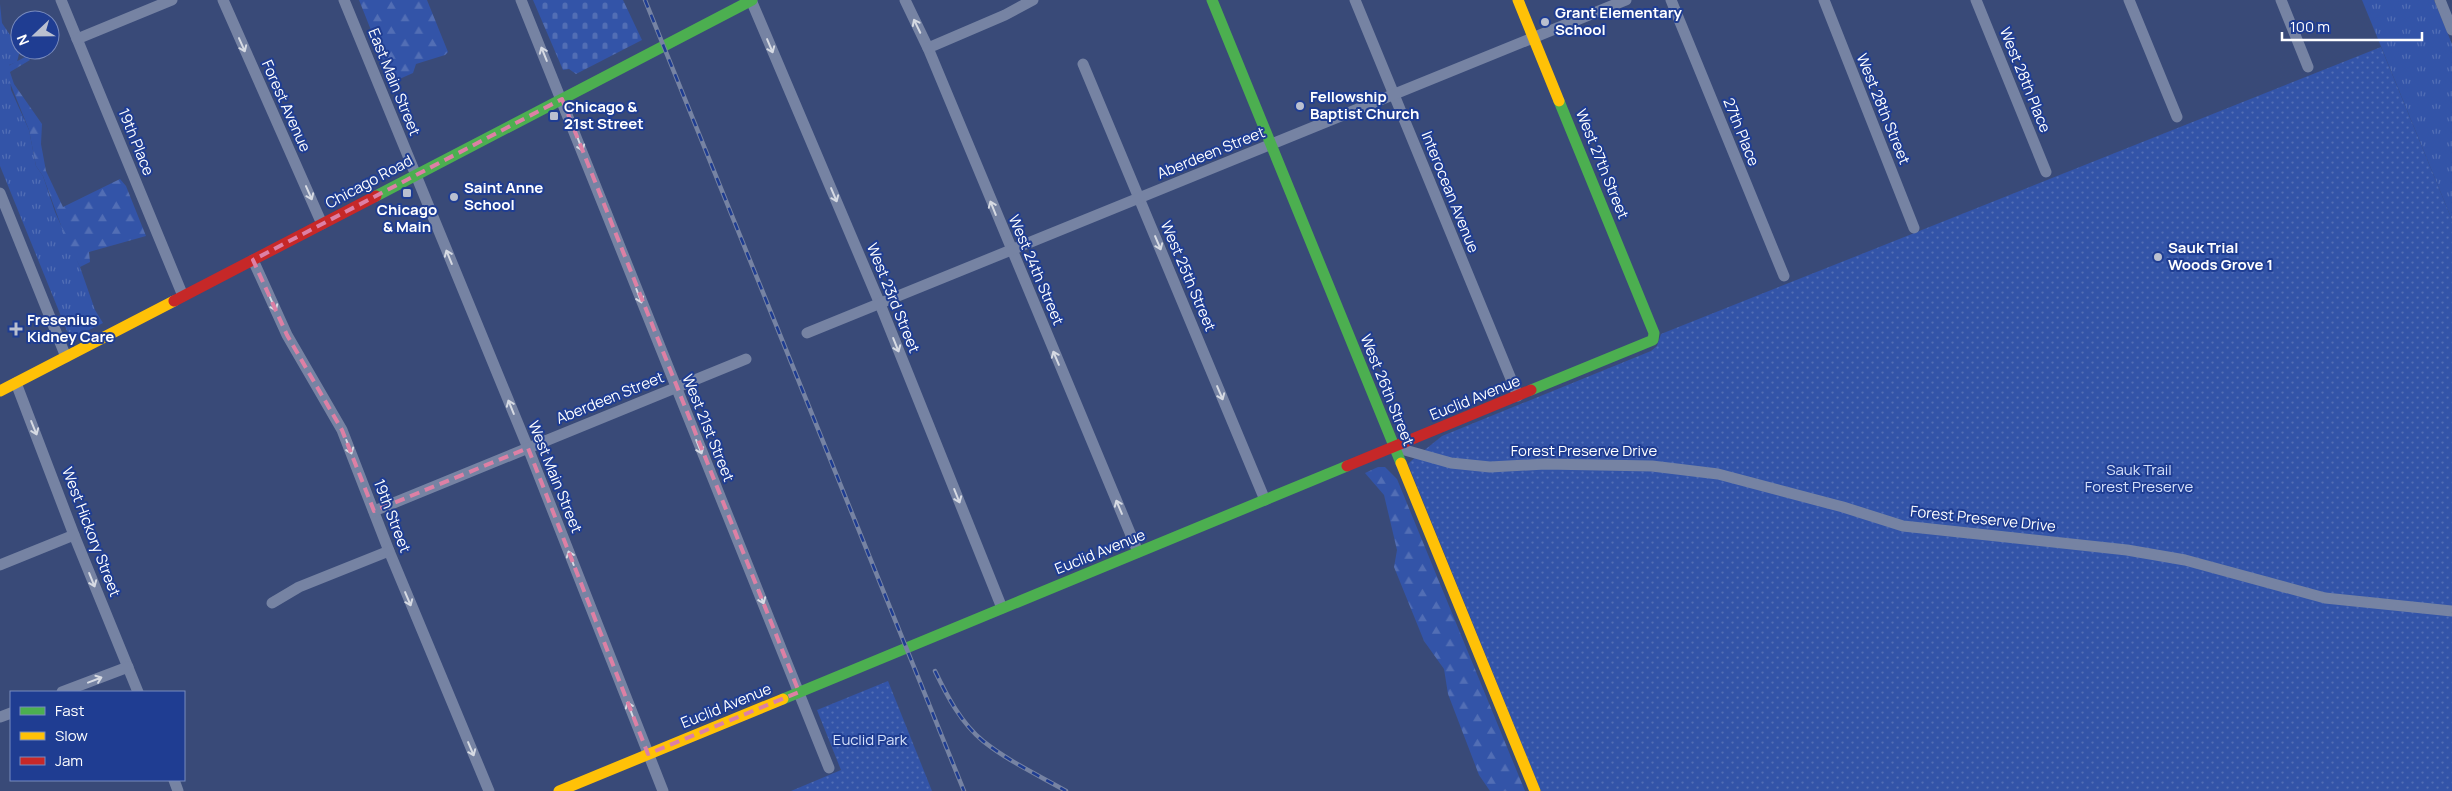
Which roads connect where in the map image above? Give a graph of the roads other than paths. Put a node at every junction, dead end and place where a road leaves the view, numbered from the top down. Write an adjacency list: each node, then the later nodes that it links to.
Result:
1 (61, 0): 21 (street, 19th Place)
2 (172, 0): 21 (street)
3 (223, 0): 34 (street, Forest Avenue, one-way to 34)
4 (344, 0): 30 (street, East Main Street)
5 (521, 0): 26 (street, West 21st Street, one-way to 5)
6 (751, 0): 26 (street, Chicago Road); 40 (street, West 23rd Street, one-way to 40)
7 (904, 0): 22 (street, West 24th Street, one-way to 7)
8 (1033, 0): 22 (street)
9 (1212, 0): 28 (street, West 26th Street)
10 (1355, 0): 25 (street, Interocean Avenue)
11 (1518, 0): 20 (street, West 27th Street)
12 (1626, 0): 20 (street, Aberdeen Street)
13 (1671, 0): 38 (street, 27th Place)
14 (1824, 0): 35 (street, West 28th Street)
15 (1976, 0): 29 (street, West 28th Place)
16 (2130, 0): 27 (street)
17 (2281, 0): 24 (street)
18 (2445, 6): 19 (street)
19 (2452, 30)
20 (1533, 38): 25 (street, Aberdeen Street); 42 (street, West 27th Street)
21 (77, 39): 39 (street, 19th Place)
22 (928, 48): 36 (street, West 24th Street, one-way to 22)
23 (1083, 64): 32 (street, West 25th Street)
24 (2308, 68)
25 (1394, 94): 28 (street, Aberdeen Street); 48 (street, Interocean Avenue)
26 (562, 99): 30 (street, Chicago Road); 46 (street, West 21st Street, one-way to 46)
27 (2177, 117)
28 (1271, 145): 32 (street, Aberdeen Street); 49 (street, West 26th Street)
29 (2046, 172)
30 (416, 175): 34 (street, Chicago Road); 50 (street, West Main Street, one-way to 30)
31 (0, 193): 33 (street)
32 (1139, 198): 36 (street, Aberdeen Street); 51 (street, West 25th Street, one-way to 51)
33 (4, 211): 43 (street)
34 (322, 224): 37 (street, Chicago Road)
35 (1914, 228)
36 (1011, 250): 40 (street, Aberdeen Street); 55 (street, West 24th Street, one-way to 36)
37 (253, 260): 39 (street, Chicago Road); 52 (street, 19th Street, one-way to 52)
38 (1784, 276)
39 (183, 296): 43 (street, Chicago Road)
40 (880, 304): 41 (street, Aberdeen Street); 58 (street, West 23rd Street, one-way to 58)
41 (808, 333)
42 (1653, 340): 48 (street, Euclid Avenue)
43 (66, 357): 45 (street, Chicago Road)
44 (746, 359): 46 (street, Aberdeen Street)
45 (16, 383): 47 (street, Chicago Road); 53 (street, West Hickory Street, one-way to 53)
46 (675, 388): 50 (street, Aberdeen Street); 63 (street, West 21st Street, one-way to 63)
47 (0, 391)
48 (1518, 396): 49 (street, Euclid Avenue)
49 (1394, 447): 51 (street, Euclid Avenue); 59 (street, Forest Preserve Drive); 69 (street, West 26th Street)
50 (528, 448): 52 (street, Aberdeen Street); 64 (street, West Main Street, one-way to 50)
51 (1265, 500): 55 (street, Euclid Avenue)
52 (374, 511): 54 (street, 19th Street)
53 (74, 536): 56 (street); 60 (street, West Hickory Street, one-way to 60)
54 (389, 551): 57 (street); 66 (street, 19th Street, one-way to 66)
55 (1138, 552): 58 (street, Euclid Avenue)
56 (0, 565)
57 (272, 603)
58 (1002, 608): 63 (street, Euclid Avenue)
59 (2452, 611)
60 (128, 667): 61 (street, one-way to 60); 62 (street, West Hickory Street)
61 (65, 691)
62 (138, 691)
63 (799, 692): 64 (street, Euclid Avenue); 65 (street, West 21st Street)
64 (648, 754): 67 (street, Euclid Avenue); 68 (street, West Main Street)
65 (829, 768)
66 (488, 791)
67 (559, 791)
68 (663, 791)
69 (1535, 791)

